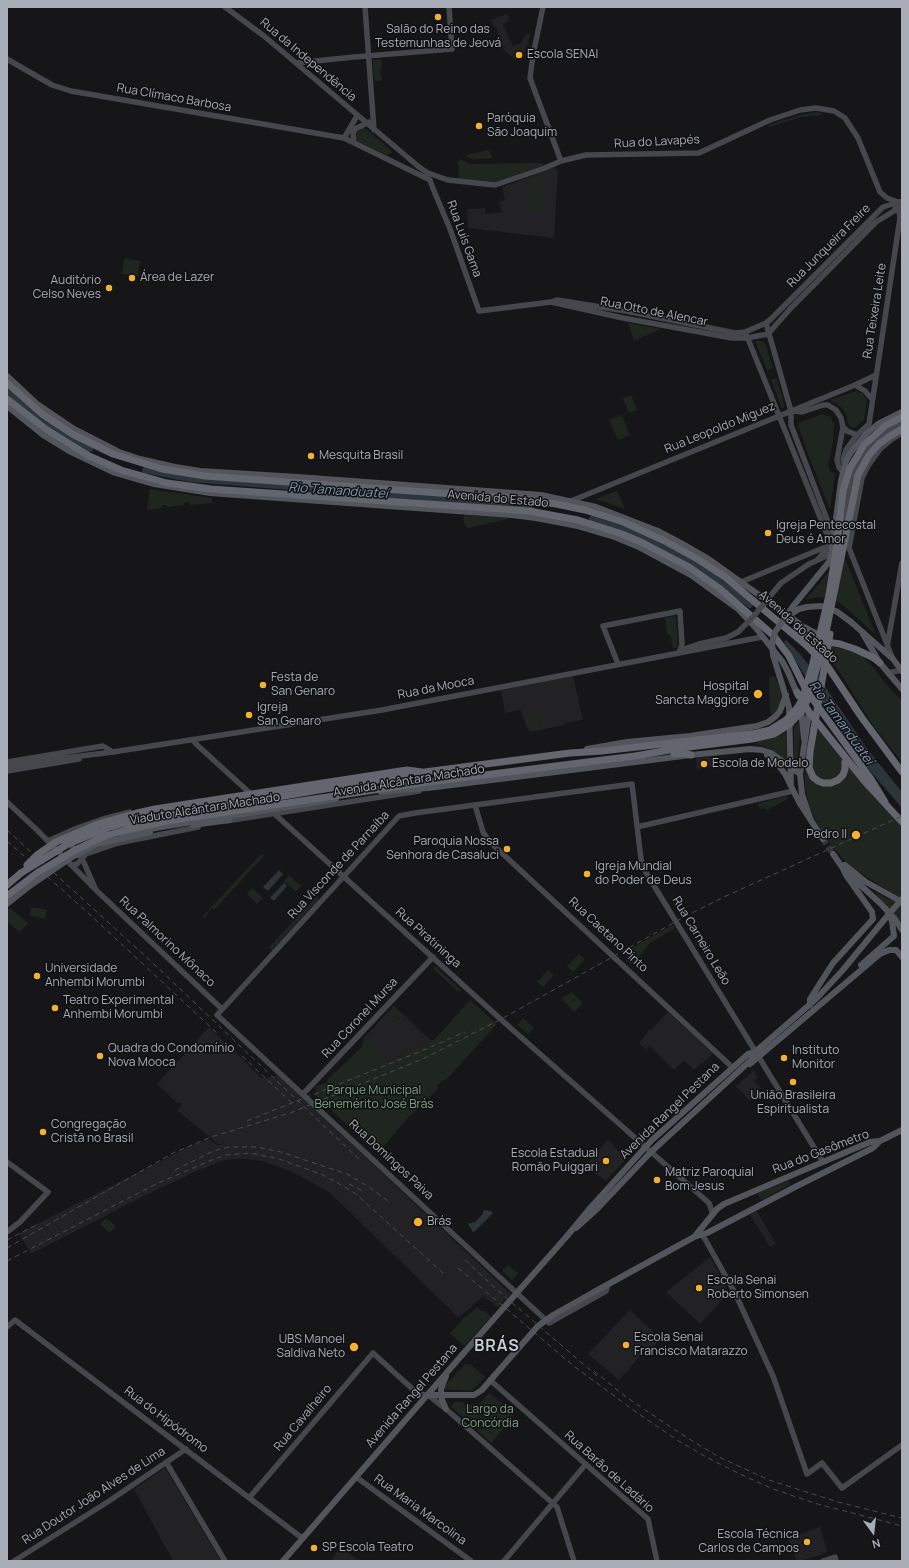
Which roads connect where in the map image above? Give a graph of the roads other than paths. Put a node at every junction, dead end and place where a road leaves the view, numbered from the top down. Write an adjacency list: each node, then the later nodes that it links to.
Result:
1 (225, 7): 7 (street, Rua da Independência)
2 (365, 7): 5 (street)
3 (449, 7): 5 (street)
4 (543, 7): 16 (street)
5 (369, 56): 7 (street); 9 (street)
6 (7, 59): 12 (street, Rua Clímaco Barbosa)
7 (296, 63): 8 (street, Rua da Independência)
8 (357, 116): 10 (street, Rua da Independência); 12 (street)
9 (373, 118): 10 (street); 11 (street)
10 (366, 123): 11 (street, Rua da Independência); 13 (street)
11 (374, 130): 14 (street, Rua da Independência)
12 (344, 138): 13 (street, Rua Clímaco Barbosa)
13 (354, 142): 15 (street, Rua Clímaco Barbosa)
14 (396, 148): 15 (street); 17 (street, Rua da Independência)
15 (385, 158): 17 (street, Rua Clímaco Barbosa)
16 (561, 161): 18 (street, Rua do Lavapés); 20 (street, Rua do Lavapés)
17 (428, 175): 18 (street, Rua do Lavapés); 19 (street, Rua Luís Gama)
18 (448, 180): 19 (street)
19 (432, 186): 22 (street, Rua Luís Gama)
20 (900, 202): 21 (street, Rua Junqueira Freire); 21 (street, Rua Junqueira Freire); 26 (street, Rua Teixeira Leite)
21 (845, 249): 23 (street, Rua Junqueira Freire); 24 (street, Rua Junqueira Freire)
22 (479, 310): 25 (street, Rua Otto de Alencar)
23 (766, 323): 24 (street); 25 (street, Rua Junqueira Freire)
24 (768, 334): 25 (street); 35 (street)
25 (746, 335): 37 (street)
26 (877, 371): 29 (street, Rua Leopoldo Miguez); 32 (street, Rua Teixeira Leite)
27 (7, 376): 45 (main road, Avenida do Estado)
28 (7, 383): 55 (highway, Avenida do Estado)
29 (855, 385): 31 (street, Rua Leopoldo Miguez); 32 (street)
30 (7, 399): 68 (highway, Avenida do Estado)
31 (821, 399): 33 (street); 35 (street, Rua Leopoldo Miguez)
32 (872, 399): 43 (street, Rua Teixeira Leite)
33 (823, 405): 35 (street); 40 (street)
34 (7, 406): 58 (main road, Avenida do Estado)
35 (791, 411): 37 (street, Rua Leopoldo Miguez); 46 (street)
36 (902, 412): 46 (main road, bridge)
37 (779, 416): 45 (street, Rua Leopoldo Miguez); 48 (street)
38 (902, 418): 75 (highway, bridge)
39 (902, 423): 47 (street, bridge)
40 (843, 427): 43 (street); 44 (street)
41 (902, 429): 47 (highway, bridge)
42 (902, 433): 44 (street)
43 (857, 435): 44 (street)
44 (860, 486): 49 (street)
45 (571, 501): 53 (main road, Avenida do Estado)
46 (834, 535): 54 (main road, bridge)
47 (845, 535): 52 (highway, bridge)
48 (828, 546): 50 (street); 53 (street)
49 (849, 548): 50 (street); 61 (street)
50 (818, 559): 59 (street, bridge)
51 (902, 563): 61 (street)
52 (841, 564): 75 (highway, bridge); 80 (highway, bridge)
53 (741, 582): 60 (main road, Avenida do Estado)
54 (784, 619): 56 (main road, bridge); 71 (main road, bridge)
55 (786, 630): 60 (highway); 90 (highway, Avenida do Estado)
56 (862, 632): 63 (main road); 64 (main road)
57 (682, 637): 59 (street); 62 (street); 65 (street)
58 (762, 637): 62 (street, Rua da Mooca); 70 (main road, Avenida do Estado)
59 (697, 644): 62 (street)
60 (840, 644): 64 (highway)
61 (887, 647): 63 (street)
62 (679, 653): 65 (street, Rua da Mooca)
63 (893, 659): 66 (main road)
64 (880, 663): 67 (main road)
65 (618, 664): 74 (street, Rua da Mooca)
66 (902, 671): 67 (street)
67 (888, 673): 69 (main road)
68 (803, 685): 72 (highway); 101 (highway, Avenida do Estado)
69 (902, 689)
70 (797, 692): 72 (highway, Avenida do Estado); 73 (main road)
71 (786, 693): 79 (main road, Avenida Alcântara Machado); 85 (main road)
72 (809, 712): 73 (main road); 80 (highway, Avenida do Estado)
73 (804, 739): 91 (main road)
74 (193, 740): 78 (street, Rua da Mooca); 98 (street, Rua Piratininga)
75 (680, 745): 79 (highway, Avenida Alcântara Machado); 82 (highway, Avenida Alcântara Machado)
76 (94, 747): 78 (street); 83 (street); 84 (street)
77 (759, 750): 81 (main road, Avenida Alcântara Machado); 85 (main road); 96 (main road)
78 (113, 752): 83 (street, Rua da Mooca); 88 (street, Rua da Mooca)
79 (570, 753): 87 (highway, Avenida Alcântara Machado)
80 (843, 753): 101 (highway, Avenida do Estado)
81 (691, 754): 82 (highway); 95 (main road, Avenida Alcântara Machado)
82 (636, 756): 93 (highway, Avenida Alcântara Machado)
83 (55, 759): 86 (street)
84 (7, 762)
85 (790, 766): 91 (main road); 96 (main road)
86 (7, 767)
87 (451, 768): 89 (highway, Avenida Alcântara Machado); 93 (highway)
88 (7, 771)
89 (422, 772): 92 (highway, Avenida Alcântara Machado); 97 (highway)
90 (902, 772)
91 (800, 774): 108 (main road)
92 (407, 775): 118 (highway, Viaduto Alcântara Machado, bridge)
93 (440, 781): 95 (highway, Avenida Alcântara Machado)
94 (632, 784): 102 (street, Rua Visconde de Parnaíba); 111 (street, Rua Carneiro Leão)
95 (423, 786): 104 (street, Avenida Alcântara Machado); 114 (main road, Viaduto Alcântara Machado, bridge); 122 (highway, Viaduto Alcântara Machado, bridge)
96 (792, 788): 108 (main road); 111 (street)
97 (270, 791): 98 (highway); 104 (street)
98 (251, 794): 99 (highway); 105 (street, Rua Piratininga)
99 (237, 796): 103 (highway); 106 (street)
100 (7, 802): 113 (street, Rua Palmorino Mônaco)
101 (885, 802): 110 (highway, Avenida do Estado)
102 (475, 805): 119 (street, Rua Visconde de Parnaíba); 136 (street, Rua Caetano Pinto)
103 (155, 809): 113 (street); 118 (highway, bridge)
104 (287, 811): 105 (street, Avenida Alcântara Machado); 109 (street)
105 (273, 813): 106 (street, Avenida Alcântara Machado); 109 (street, Rua Piratininga)
106 (249, 817): 107 (street, Avenida Alcântara Machado)
107 (229, 820): 114 (main road, bridge); 115 (street, Avenida Alcântara Machado)
108 (811, 821): 112 (main road)
109 (283, 822): 119 (street, Rua Piratininga)
110 (902, 822)
111 (637, 827): 135 (street, Rua Carneiro Leão)
112 (822, 839)
113 (50, 840): 115 (street, Rua Palmorino Mônaco); 116 (street, Rua Palmorino Mônaco)
114 (97, 844): 124 (main road, Viaduto Alcântara Machado, bridge)
115 (82, 858): 116 (street, Avenida Alcântara Machado); 121 (street, Rua Palmorino Mônaco)
116 (71, 865): 121 (street, Rua Palmorino Mônaco)
117 (842, 867): 123 (main road); 125 (main road); 132 (main road)
118 (21, 873): 120 (highway, Viaduto Alcântara Machado)
119 (344, 877): 129 (street, Rua Piratininga); 133 (street, Rua Visconde de Parnaíba)
120 (7, 885)
121 (97, 891): 133 (street, Rua Palmorino Mônaco)
122 (7, 896)
123 (902, 900): 131 (main road, bridge)
124 (7, 904)
125 (886, 909): 126 (main road); 127 (main road)
126 (902, 930)
127 (886, 943): 128 (main road); 131 (main road)
128 (889, 950): 130 (main road); 135 (main road, Avenida Rangel Pestana)
129 (433, 957): 138 (street, Rua Coronel Mursa); 143 (street, Rua Piratininga)
130 (902, 957)
131 (816, 999): 132 (main road, Avenida Rangel Pestana)
132 (810, 1005): 135 (main road, Avenida Rangel Pestana)
133 (222, 1009): 134 (street, Rua Visconde de Parnaíba)
134 (217, 1014): 138 (street, Rua Domingos Paiva)
135 (757, 1055): 136 (main road, Avenida Rangel Pestana); 137 (main road, Avenida Rangel Pestana); 137 (main road, Avenida Rangel Pestana); 146 (street, Rua Carneiro Leão)
136 (732, 1067): 137 (main road, Rua Caetano Pinto); 139 (main road, Avenida Rangel Pestana)
137 (738, 1073): 140 (main road, Avenida Rangel Pestana)
138 (304, 1094): 152 (street, Rua Domingos Paiva)
139 (687, 1108): 140 (main road); 143 (main road, Avenida Rangel Pestana)
140 (691, 1115): 144 (main road, Avenida Rangel Pestana)
141 (902, 1130): 142 (main road, Rua do Gasômetro)
142 (880, 1141): 146 (main road, Rua do Gasômetro); 150 (main road, Rua do Gasômetro)
143 (645, 1147): 144 (street, Rua Piratininga); 148 (main road, Avenida Rangel Pestana)
144 (651, 1152): 147 (street, Rua Piratininga); 148 (main road, Avenida Rangel Pestana)
145 (7, 1162): 149 (street)
146 (823, 1162): 147 (main road, Rua do Gasômetro)
147 (713, 1214): 150 (main road, Rua do Gasômetro)
148 (573, 1229): 154 (main road, Avenida Rangel Pestana, bridge)
149 (7, 1232)
150 (698, 1235): 151 (main road, Rua do Gasômetro); 159 (street)
151 (609, 1284): 152 (street, Rua do Gasômetro); 155 (main road, bridge)
152 (550, 1323)
153 (7, 1327): 160 (street, Rua do Hipódromo)
154 (447, 1373): 156 (main road, Avenida Rangel Pestana); 157 (main road)
155 (492, 1378): 157 (main road); 162 (street, Rua Barão de Ladário)
156 (428, 1395): 157 (main road); 158 (street); 163 (main road, Avenida Rangel Pestana); 164 (street, Rua Cavalheiro)
157 (441, 1395): 158 (main road)
158 (446, 1410): 165 (street)
159 (902, 1445)
160 (186, 1449): 161 (street, Rua Doutor João Alves de Lima); 164 (street, Rua do Hipódromo)
161 (166, 1462): 168 (street, Rua Doutor João Alves de Lima); 169 (street)
162 (586, 1464): 165 (street); 174 (street, Rua Barão de Ladário)
163 (356, 1477): 166 (main road, Avenida Rangel Pestana); 171 (street, Rua Maria Marcolina)
164 (249, 1498): 166 (street, Rua do Hipódromo)
165 (553, 1503): 172 (street); 173 (street)
166 (302, 1538): 170 (main road, Avenida Rangel Pestana)
167 (835, 1559): 175 (street)
168 (14, 1561)
169 (225, 1561)
170 (283, 1561)
171 (471, 1561)
172 (504, 1561)
173 (574, 1561)
174 (657, 1561)
175 (822, 1561)

